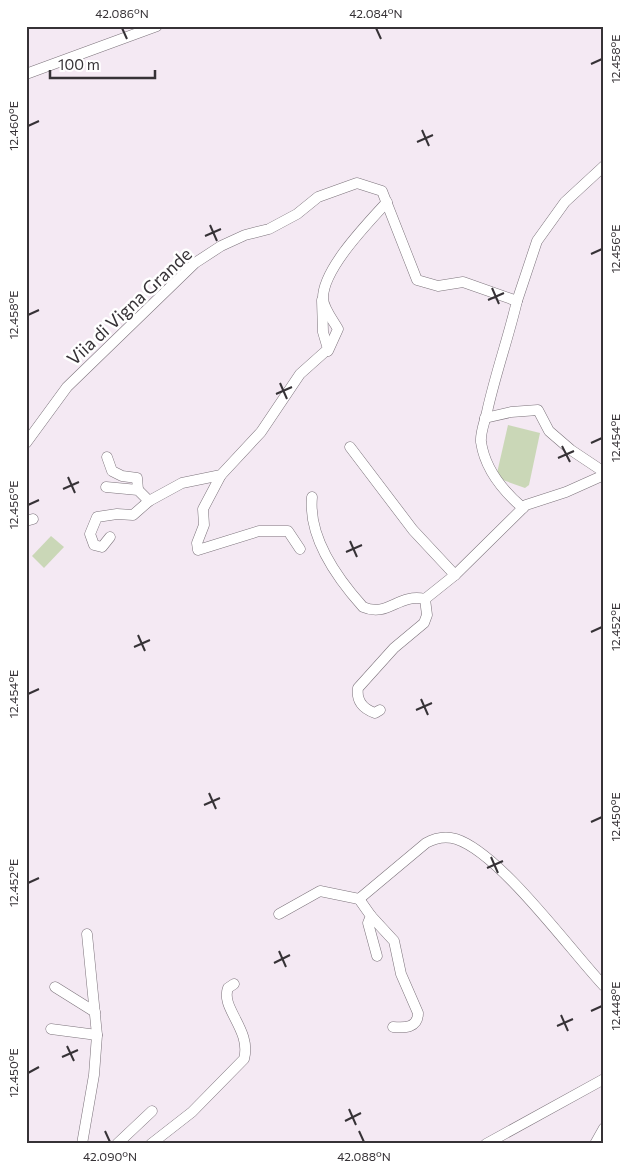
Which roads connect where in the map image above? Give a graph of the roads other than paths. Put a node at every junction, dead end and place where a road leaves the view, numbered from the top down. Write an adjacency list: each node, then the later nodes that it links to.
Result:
1 (157, 26): 2 (street)
2 (26, 74)
3 (604, 166): 6 (street)
4 (387, 202): 5 (street); 6 (street); 10 (street, Viia di Vigna Grande)
5 (322, 300): 7 (street); 7 (street)
6 (516, 302): 9 (street)
7 (328, 349): 8 (street); 14 (street)
8 (323, 360)
9 (485, 418): 13 (street); 19 (street)
10 (26, 443)
11 (350, 447): 22 (street)
12 (106, 457): 16 (street)
13 (604, 473): 19 (street)
14 (221, 475): 18 (street); 21 (street)
15 (106, 487): 16 (street)
16 (138, 490): 18 (street)
17 (312, 497): 23 (street)
18 (149, 501): 20 (street)
19 (523, 508): 22 (street)
20 (110, 537)
21 (300, 549)
22 (455, 575): 23 (street)
23 (425, 599): 24 (street)
24 (380, 710)
25 (359, 899): 26 (street); 27 (street); 32 (street)
26 (279, 914)
27 (371, 916): 29 (street); 34 (street)
28 (87, 934): 33 (street)
29 (378, 956)
30 (234, 984): 42 (street)
31 (55, 986): 33 (street)
32 (604, 986)
33 (96, 1012): 36 (street)
34 (393, 1027)
35 (51, 1029): 36 (street)
36 (97, 1034): 40 (street)
37 (604, 1079): 43 (street)
38 (152, 1111): 41 (street)
39 (604, 1128): 44 (street)
40 (82, 1144)
41 (117, 1144)
42 (152, 1144)
43 (486, 1144)
44 (595, 1144)

